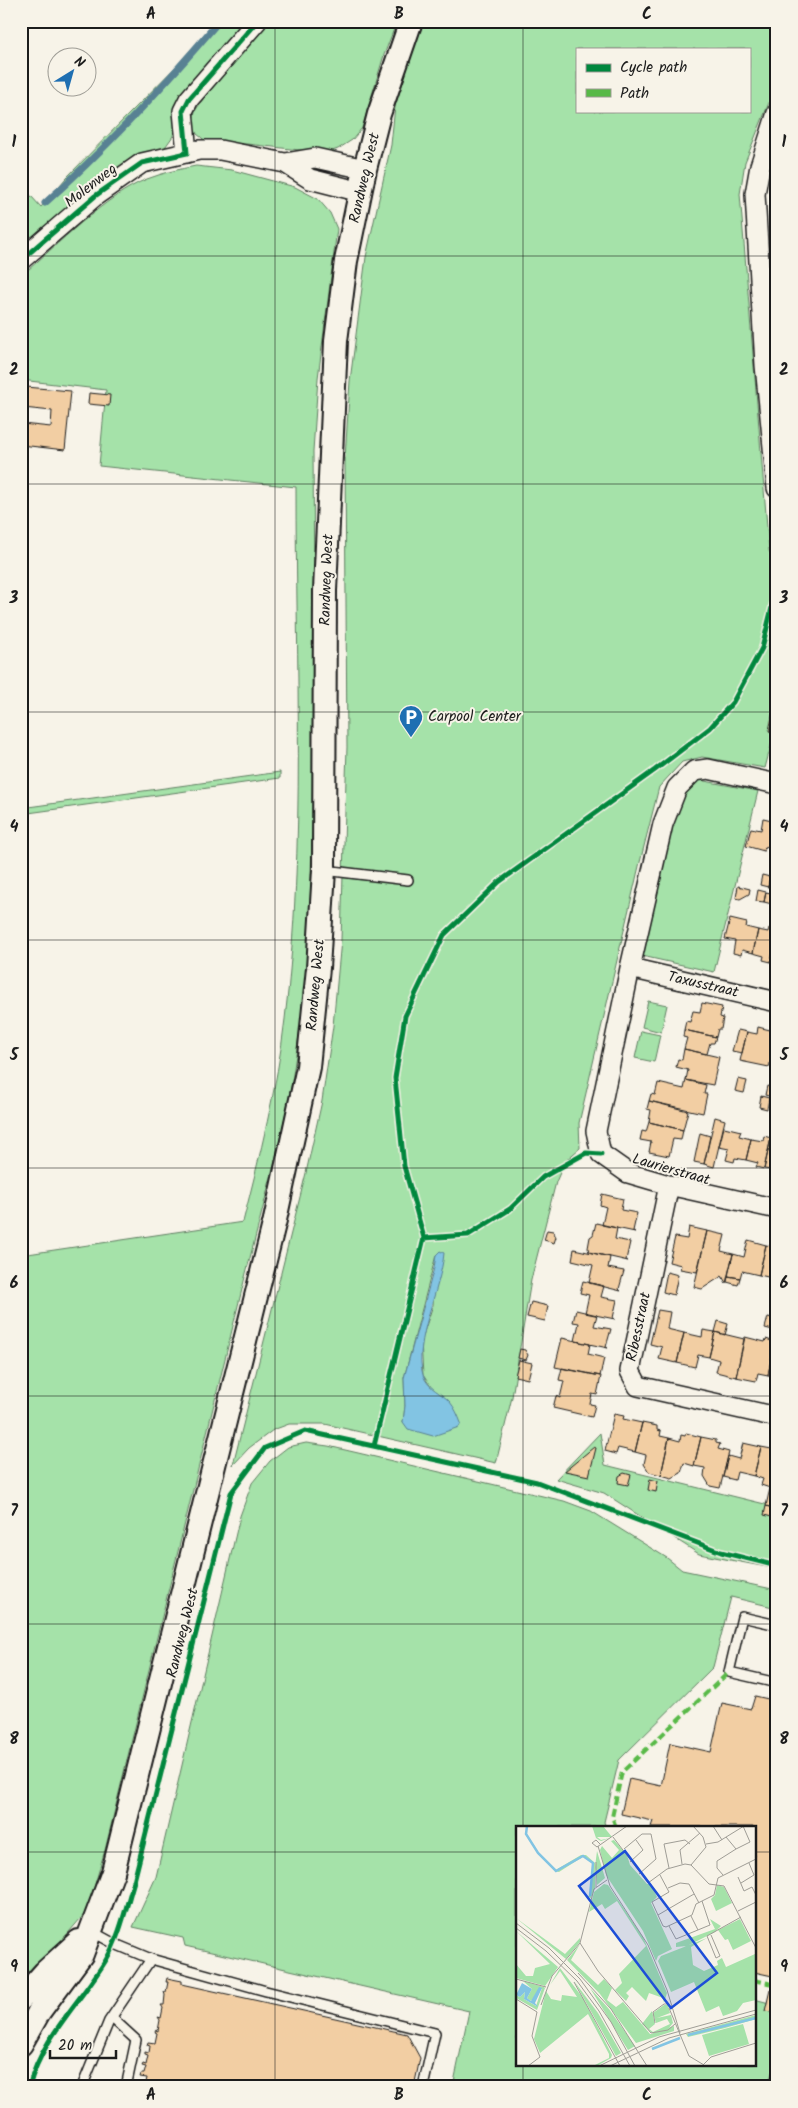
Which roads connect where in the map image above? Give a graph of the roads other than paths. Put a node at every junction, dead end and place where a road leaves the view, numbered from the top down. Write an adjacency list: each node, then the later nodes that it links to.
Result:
1 (257, 21): 4 (street)
2 (411, 21): 7 (street, Randweg West)
3 (777, 113): 6 (street)
4 (188, 153): 5 (street, Molenweg); 9 (street, Molenweg)
5 (285, 163): 7 (street, Molenweg); 8 (street, Molenweg)
6 (768, 165): 10 (street)
7 (366, 169): 8 (street, Randweg West)
8 (361, 192): 13 (street, Randweg West)
9 (21, 260)
10 (771, 364): 11 (street)
11 (777, 488)
12 (777, 784): 15 (street, Laurierstraat)
13 (324, 870): 14 (lane); 22 (street, Randweg West)
14 (408, 880)
15 (630, 968): 16 (street, Taxusstraat); 17 (street, Laurierstraat)
16 (777, 1002)
17 (669, 1185): 18 (street, Laurierstraat); 19 (street, Ribesstraat)
18 (777, 1209)
19 (777, 1418)
20 (777, 1625): 21 (lane)
21 (777, 1683)
22 (90, 1930): 23 (lane); 24 (street, Randweg West); 26 (street, Randweg West)
23 (151, 1959): 25 (lane); 29 (lane)
24 (21, 1999)
25 (112, 2018): 27 (lane); 28 (lane)
26 (21, 2044)
27 (82, 2087)
28 (126, 2087)
29 (423, 2087)

